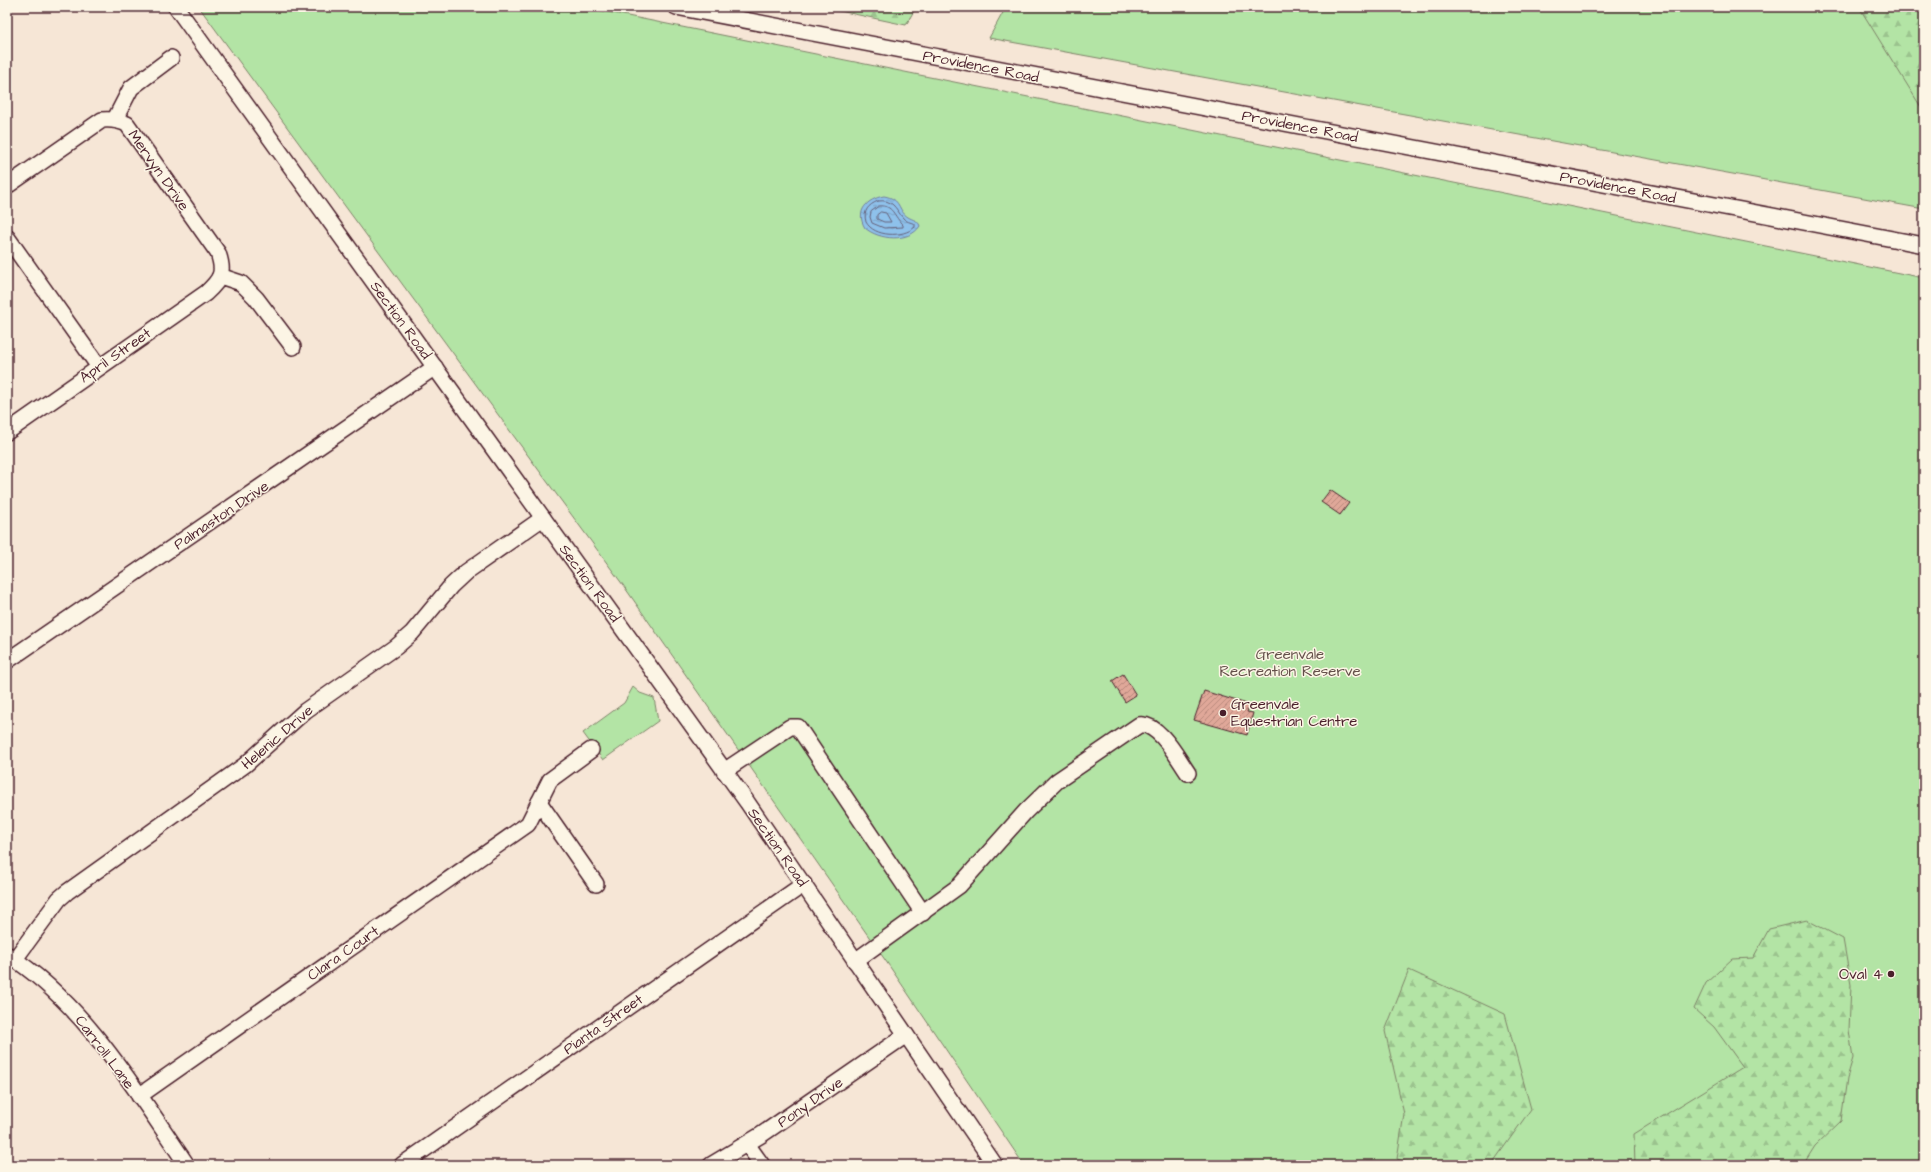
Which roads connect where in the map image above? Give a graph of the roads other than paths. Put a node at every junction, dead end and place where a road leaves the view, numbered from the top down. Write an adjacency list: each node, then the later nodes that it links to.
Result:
1 (176, 7): 12 (street, Section Road)
2 (676, 7): 3 (street, Providence Road)
3 (726, 12): 8 (street, Providence Road)
4 (172, 58): 5 (street)
5 (115, 119): 6 (street, Mervyn Drive); 9 (street, Mervyn Drive)
6 (7, 186)
7 (7, 237): 11 (street)
8 (1924, 245)
9 (220, 276): 10 (street); 11 (street, April Street)
10 (293, 347)
11 (99, 367): 13 (street, April Street)
12 (434, 367): 14 (street, Section Road); 15 (street, Palmaston Drive)
13 (7, 432)
14 (543, 518): 17 (street, Section Road); 23 (street, Helenic Drive)
15 (7, 661)
16 (591, 750): 19 (street, Clara Court)
17 (724, 771): 21 (street, Section Road); 22 (street)
18 (1188, 773): 22 (street)
19 (539, 802): 20 (street); 26 (street, Clara Court)
20 (596, 884)
21 (804, 884): 24 (street, Section Road); 29 (street, Pianta Street)
22 (923, 912): 24 (street)
23 (11, 957): 26 (street, Carroll Lane)
24 (855, 961): 25 (street, Section Road)
25 (906, 1035): 27 (street, Pony Drive); 32 (street, Section Road)
26 (139, 1096): 28 (street, Carroll Lane)
27 (747, 1144): 30 (street, Pony Drive); 31 (street)
28 (187, 1165)
29 (402, 1165)
30 (711, 1165)
31 (762, 1165)
32 (995, 1165)

